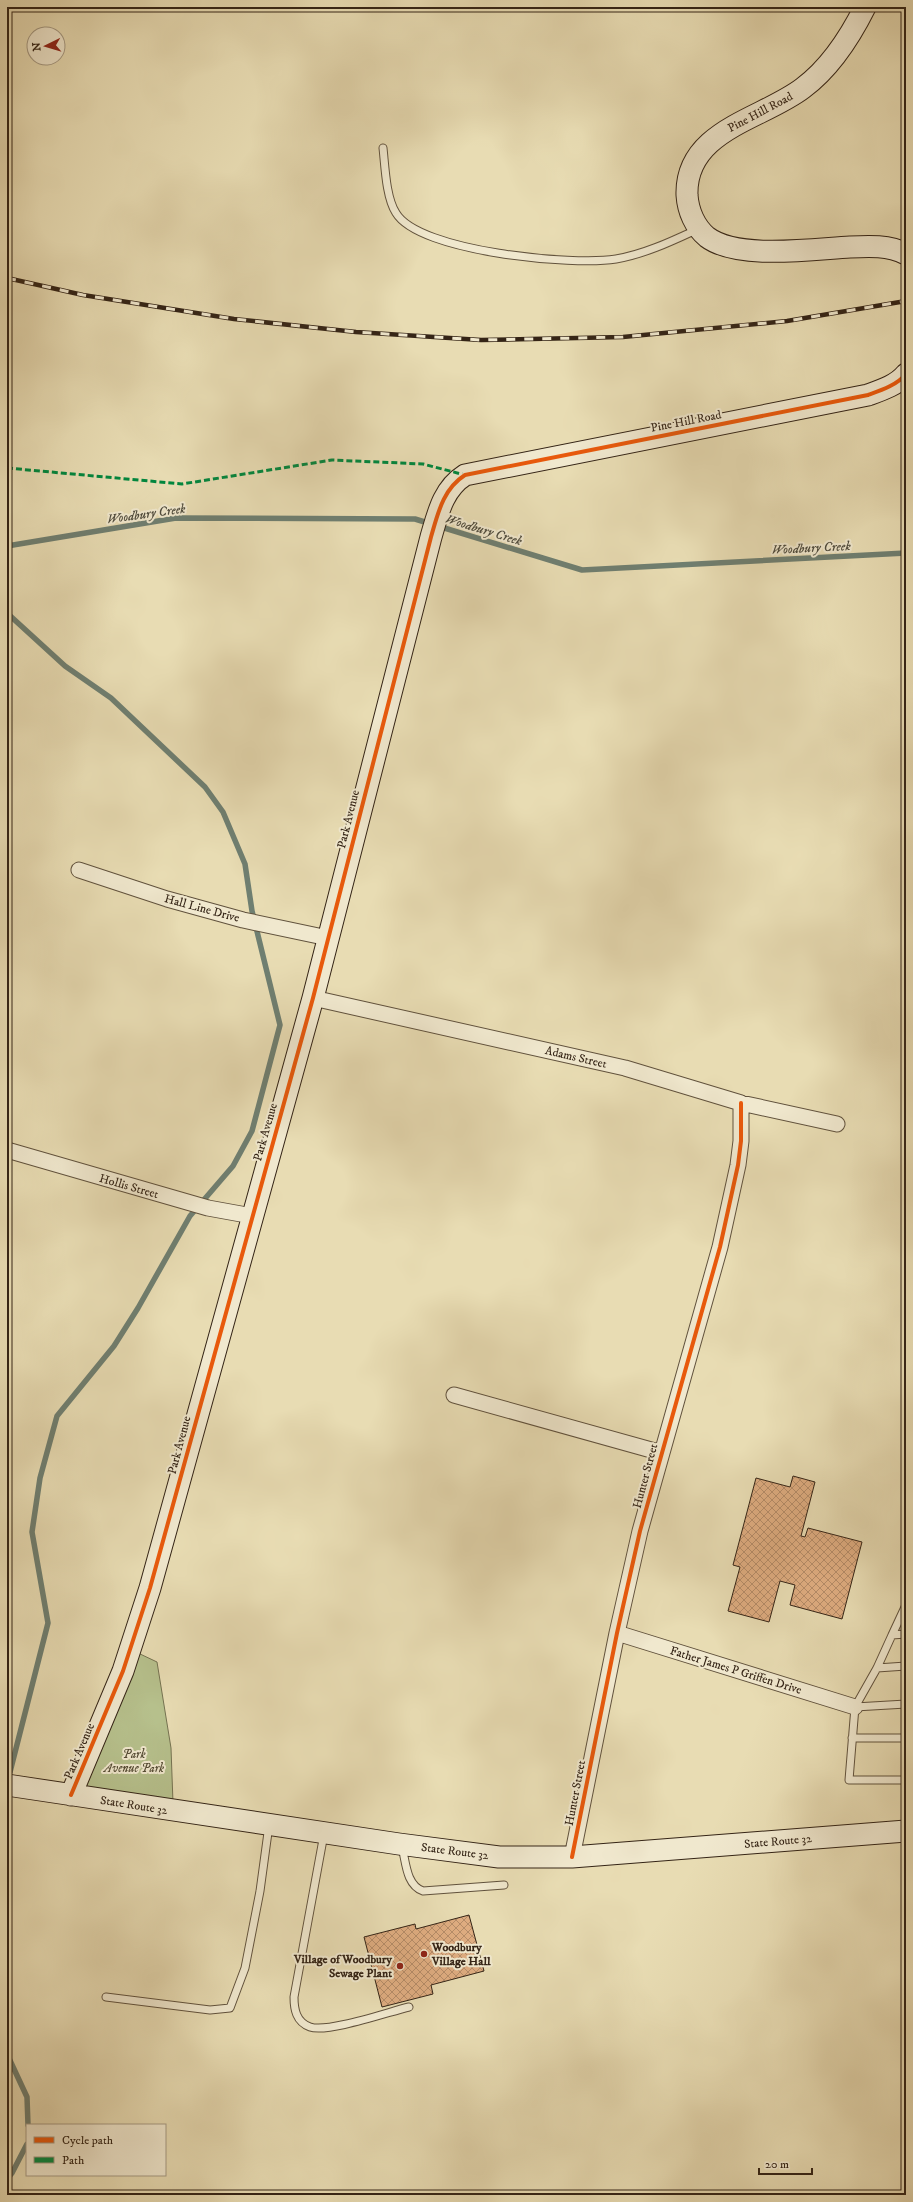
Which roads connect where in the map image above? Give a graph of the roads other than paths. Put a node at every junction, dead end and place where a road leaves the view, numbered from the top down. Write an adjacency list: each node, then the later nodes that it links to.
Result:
1 (865, 7): 3 (street, Pine Hill Road)
2 (383, 148): 3 (lane)
3 (699, 229): 4 (street)
4 (906, 254)
5 (906, 374): 6 (street, Pine Hill Road)
6 (466, 475): 8 (street, Park Avenue)
7 (79, 870): 8 (street, Hall Line Drive)
8 (328, 938): 9 (street, Park Avenue)
9 (312, 998): 10 (street, Adams Street); 13 (street, Park Avenue)
10 (741, 1103): 11 (street, Adams Street); 15 (street, Hunter Street)
11 (837, 1124)
12 (7, 1150): 13 (street, Hollis Street)
13 (252, 1216): 28 (street, Park Avenue)
14 (454, 1395): 15 (street)
15 (662, 1453): 17 (street, Hunter Street)
16 (906, 1605): 19 (lane)
17 (617, 1633): 23 (street, Father James P Griffen Drive); 33 (street, Hunter Street)
18 (906, 1634): 19 (lane)
19 (892, 1635): 21 (lane)
20 (906, 1666): 21 (lane)
21 (877, 1668): 23 (lane)
22 (906, 1704): 23 (lane)
23 (854, 1707): 24 (lane)
24 (852, 1738): 25 (lane); 26 (lane)
25 (906, 1738)
26 (906, 1780)
27 (7, 1785): 28 (street, State Route 32)
28 (71, 1795): 29 (street, State Route 32)
29 (269, 1825): 31 (street, State Route 32); 35 (lane)
30 (906, 1831): 33 (street, State Route 32)
31 (324, 1833): 32 (street, State Route 32); 36 (lane)
32 (401, 1845): 33 (street, State Route 32); 34 (lane)
33 (572, 1857)
34 (504, 1885)
35 (106, 1997)
36 (409, 2007)

